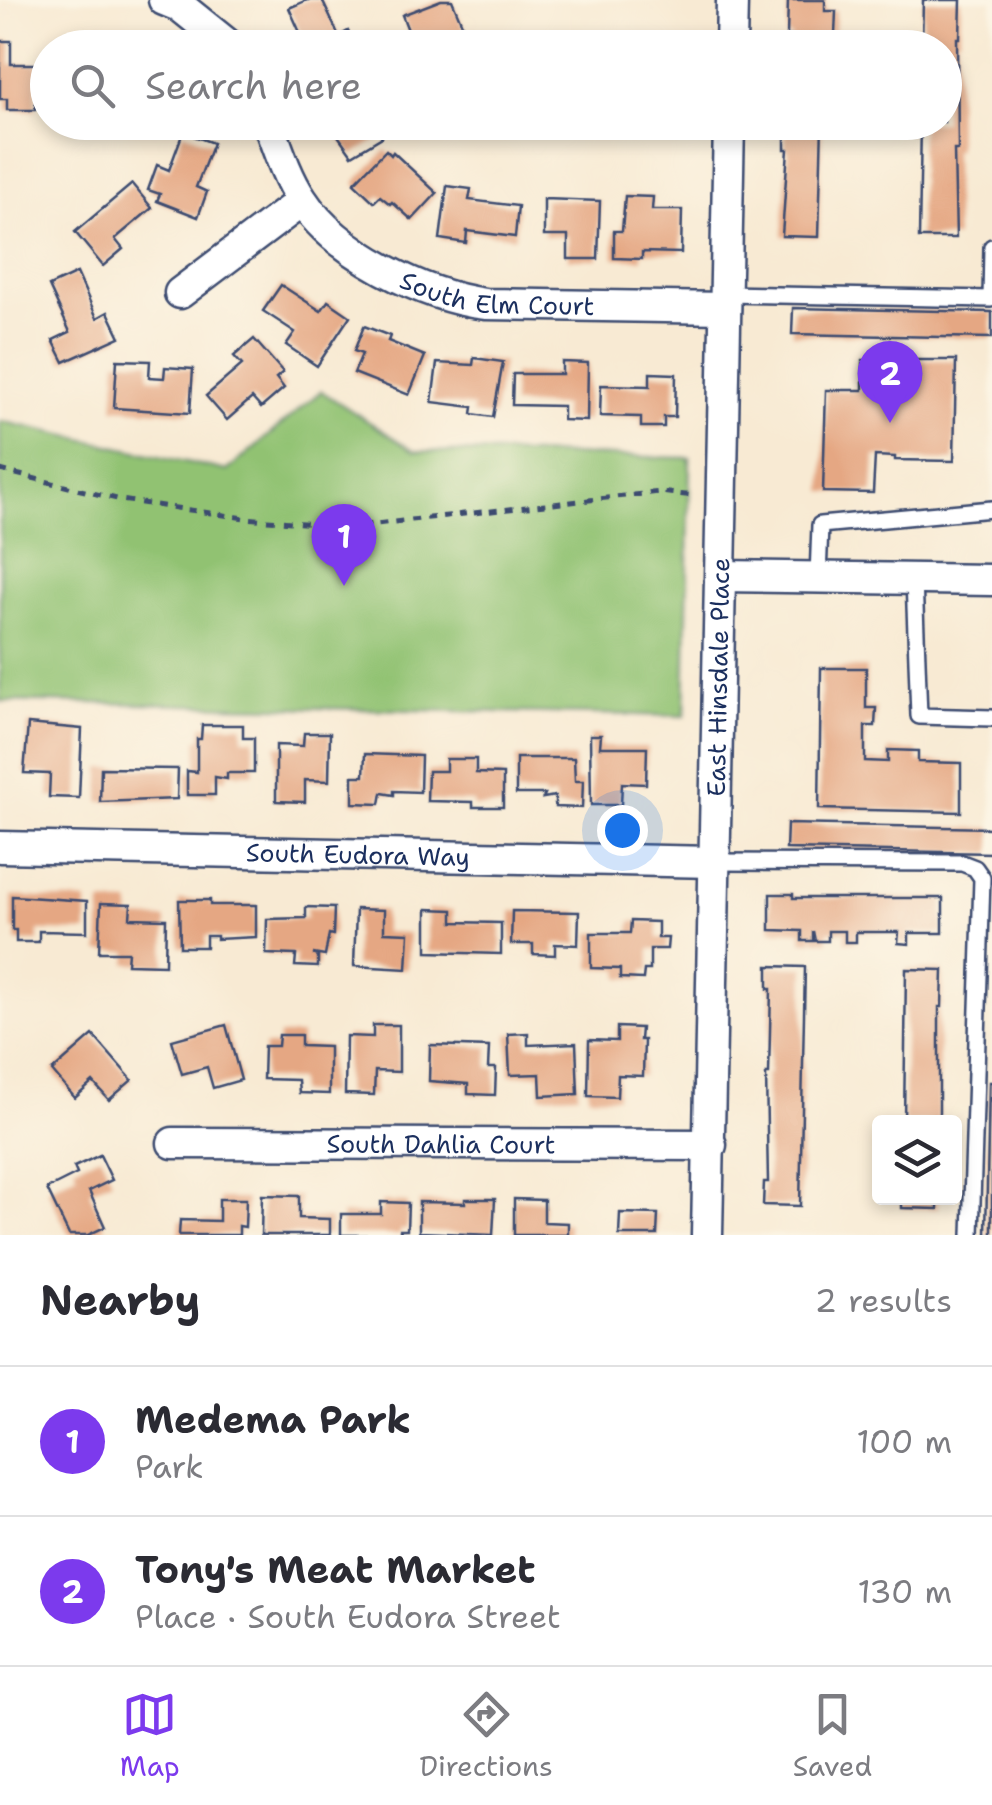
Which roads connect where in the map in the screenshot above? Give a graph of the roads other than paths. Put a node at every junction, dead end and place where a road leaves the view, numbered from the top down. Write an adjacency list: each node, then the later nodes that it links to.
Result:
1 (164, 0): 3 (street)
2 (732, 0): 4 (street)
3 (210, 30)
4 (731, 30)
5 (276, 140): 7 (street, South Elm Court)
6 (729, 140): 10 (street, East Hinsdale Place)
7 (302, 201): 9 (street); 10 (street, South Elm Court)
8 (992, 247): 10 (lane)
9 (180, 293)
10 (725, 301): 12 (street, East Hinsdale Place)
11 (992, 509): 13 (lane)
12 (721, 576): 13 (street); 18 (street, East Hinsdale Place)
13 (818, 577): 14 (street)
14 (914, 579): 15 (street); 16 (lane)
15 (992, 580)
16 (992, 718)
17 (0, 848): 18 (street, South Eudora Way)
18 (716, 862): 20 (street, East Hinsdale Place); 22 (lane)
19 (173, 1142): 20 (street, South Dahlia Court)
20 (710, 1145): 21 (street, East Hinsdale Place)
21 (707, 1235)
22 (971, 1235)

